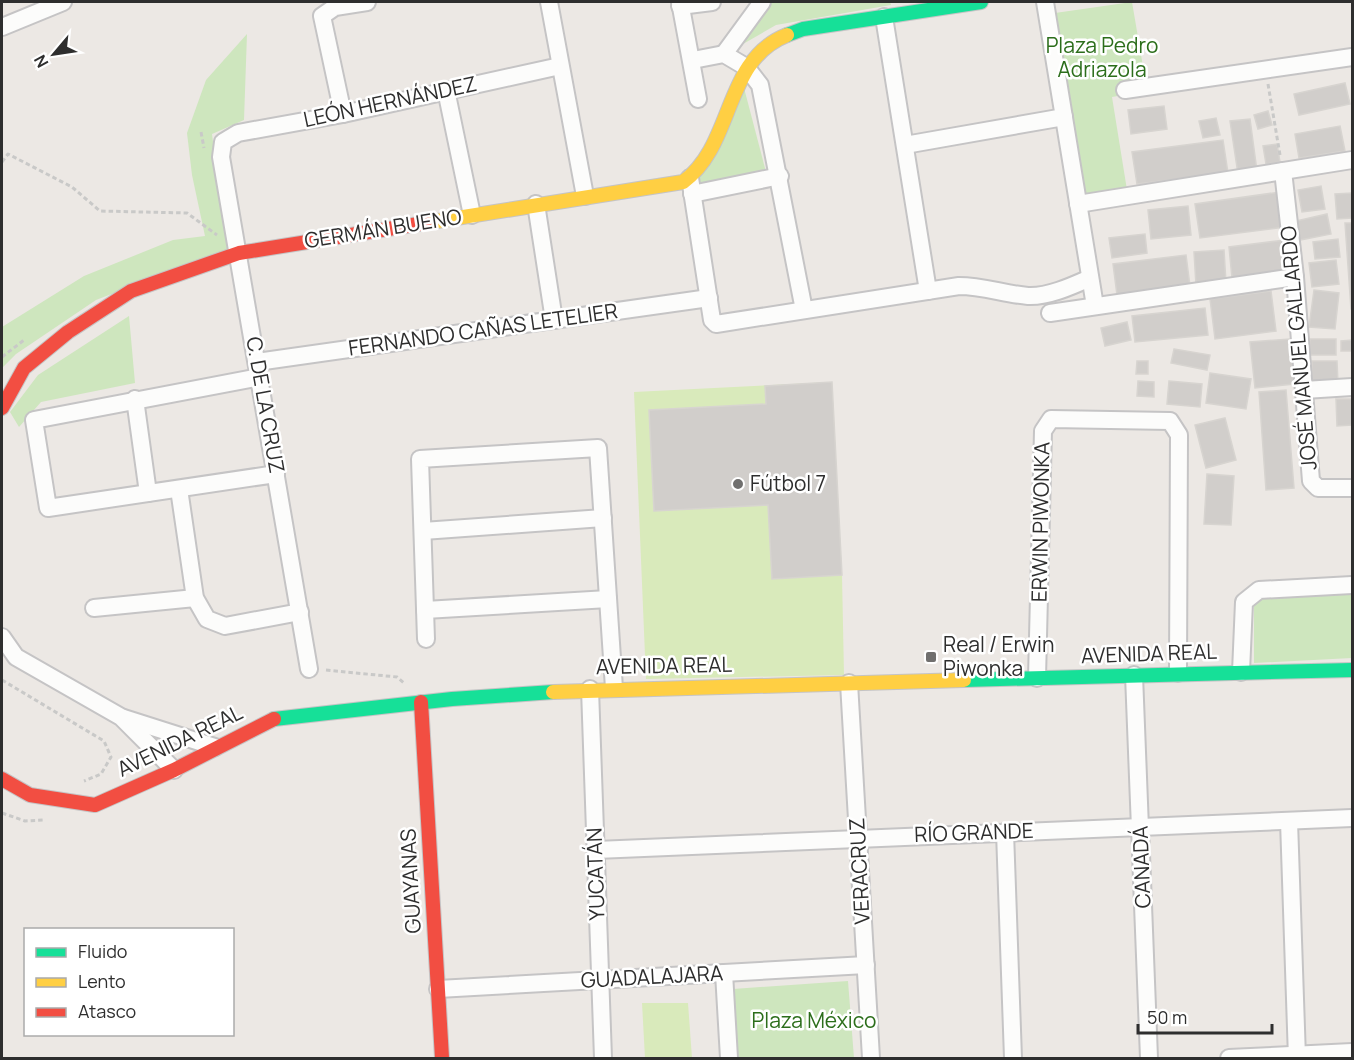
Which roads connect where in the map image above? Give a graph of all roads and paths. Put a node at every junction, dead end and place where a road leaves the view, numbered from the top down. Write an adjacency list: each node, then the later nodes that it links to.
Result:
1 (63, 2): 11 (street)
2 (367, 2): 21 (street)
3 (549, 2): 15 (street)
4 (712, 2): 8 (street)
5 (762, 2): 12 (street)
6 (981, 2): 9 (street)
7 (1044, 2): 22 (street)
8 (680, 4): 14 (street)
9 (908, 7): 10 (street)
10 (884, 17): 16 (street); 24 (street)
11 (2, 27)
12 (724, 54): 14 (street); 16 (street)
13 (1353, 57): 17 (street)
14 (693, 60): 20 (street)
15 (560, 66): 18 (street, LEÓN HERNÁNDEZ); 30 (street)
16 (746, 67): 28 (street); 29 (street)
17 (1266, 70): 19 (street); 27 (path)
18 (446, 90): 21 (street, LEÓN HERNÁNDEZ); 33 (street)
19 (1125, 90)
20 (698, 99)
21 (343, 114): 23 (street, LEÓN HERNÁNDEZ)
22 (1064, 117): 24 (street); 32 (street)
23 (223, 142): 34 (street, C. DE LA CRUZ)
24 (905, 145): 37 (street)
25 (1353, 160): 27 (street)
26 (2, 162): 34 (path)
27 (1282, 171): 32 (street); 35 (street, JOSÉ MANUEL GALLARDO)
28 (780, 176): 29 (street, GERMÁN BUENO); 40 (street)
29 (691, 186): 30 (street, GERMÁN BUENO); 38 (street)
30 (585, 196): 31 (street, GERMÁN BUENO)
31 (536, 204): 33 (street, GERMÁN BUENO); 42 (street)
32 (1078, 204): 36 (street)
33 (472, 214): 34 (street, GERMÁN BUENO)
34 (239, 253): 43 (street, C. DE LA CRUZ); 47 (street, GERMÁN BUENO)
35 (1295, 278): 39 (street); 45 (street, JOSÉ MANUEL GALLARDO)
36 (1090, 279): 37 (street); 39 (street)
37 (928, 291): 40 (street)
38 (709, 298): 40 (street); 42 (street, FERNANDO CAÑAS LETELIER)
39 (1095, 306): 41 (street)
40 (804, 310)
41 (1050, 313)
42 (554, 320): 43 (street, FERNANDO CAÑAS LETELIER)
43 (259, 370): 46 (street, FERNANDO CAÑAS LETELIER); 48 (street, C. DE LA CRUZ)
44 (1353, 387): 45 (street)
45 (1304, 390): 49 (street, JOSÉ MANUEL GALLARDO)
46 (135, 399): 51 (street); 51 (street, FERNANDO CAÑAS LETELIER)
47 (2, 408)
48 (276, 474): 50 (street); 59 (street, C. DE LA CRUZ)
49 (1353, 488)
50 (179, 489): 51 (street); 55 (street)
51 (148, 493)
52 (603, 518): 53 (street); 53 (street); 56 (street)
53 (423, 531): 58 (street)
54 (1353, 585): 64 (street)
55 (195, 598): 57 (street); 59 (street)
56 (608, 599): 58 (street); 72 (street)
57 (93, 608)
58 (425, 610): 61 (street)
59 (300, 612): 62 (street, C. DE LA CRUZ)
60 (2, 637): 74 (street)
61 (426, 639)
62 (309, 669): 70 (path)
63 (1353, 670): 64 (street, AVENIDA REAL)
64 (1241, 672): 65 (street, AVENIDA REAL)
65 (1178, 673): 66 (street, AVENIDA REAL); 67 (street, ERWIN PIWONKA)
66 (1134, 675): 67 (street, AVENIDA REAL); 81 (street, CANADÁ)
67 (1037, 678): 69 (street, AVENIDA REAL)
68 (2, 680): 78 (path)
69 (849, 683): 72 (street, AVENIDA REAL); 83 (street, VERACRUZ)
70 (409, 687)
71 (590, 688): 72 (street, AVENIDA REAL); 73 (street, AVENIDA REAL); 84 (street, YUCATÁN)
72 (614, 688)
73 (421, 702): 75 (street, AVENIDA REAL); 88 (street, GUAYANAS)
74 (121, 717): 75 (street); 76 (street)
75 (215, 747): 76 (street, AVENIDA REAL)
76 (174, 770): 77 (street, AVENIDA REAL)
77 (2, 779)
78 (79, 782)
79 (1353, 818): 80 (street, RÍO GRANDE)
80 (1289, 821): 81 (street, RÍO GRANDE); 90 (street)
81 (1140, 827): 82 (street, RÍO GRANDE); 96 (street, CANADÁ)
82 (1005, 832): 83 (street, RÍO GRANDE); 95 (street)
83 (858, 839): 84 (street, RÍO GRANDE); 85 (street, VERACRUZ)
84 (596, 850): 87 (street, YUCATÁN)
85 (866, 965): 86 (street, GUADALAJARA); 94 (street, VERACRUZ)
86 (724, 973): 87 (street, GUADALAJARA); 93 (street)
87 (600, 980): 88 (street, GUADALAJARA); 92 (street, YUCATÁN)
88 (438, 989): 91 (street, GUAYANAS)
89 (1353, 1052): 90 (street)
90 (1297, 1057): 97 (street)
91 (442, 1059)
92 (603, 1059)
93 (729, 1059)
94 (871, 1059)
95 (1013, 1059)
96 (1149, 1059)
97 (1229, 1059)

